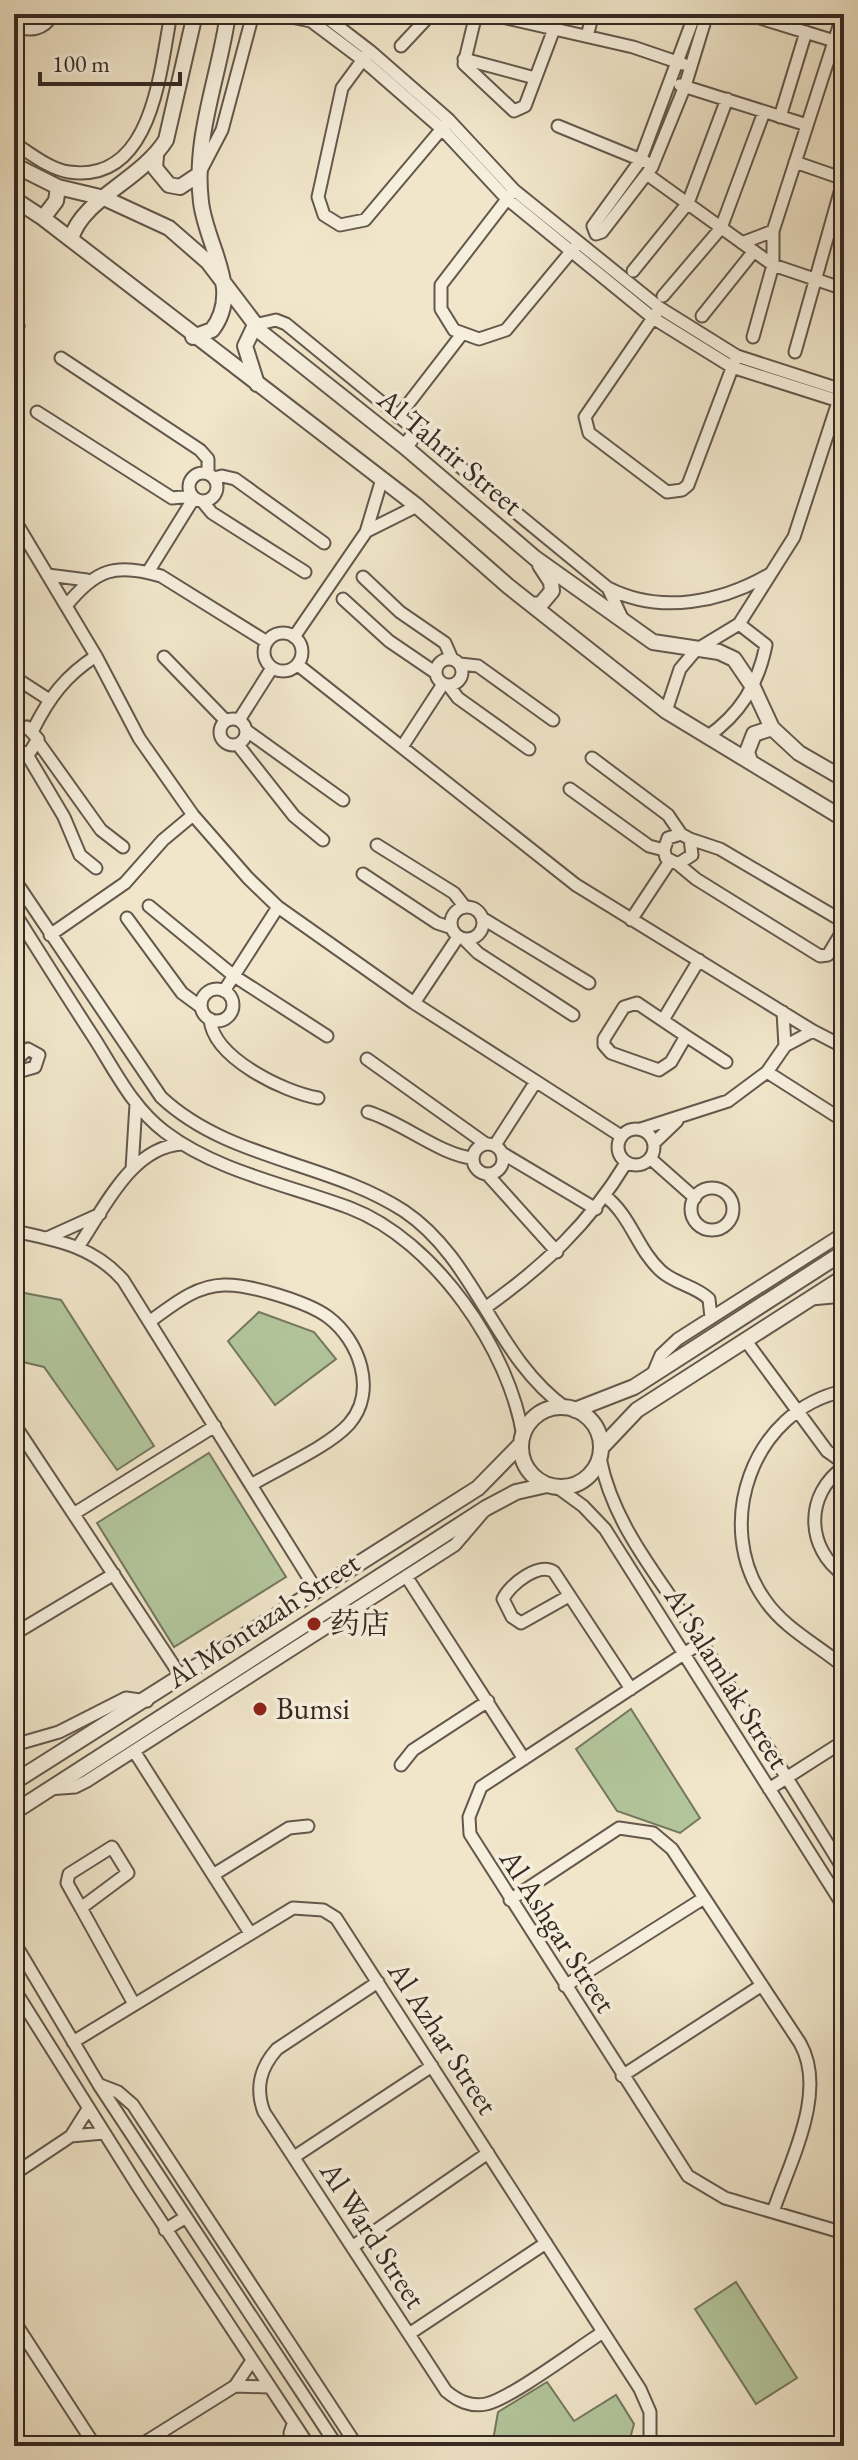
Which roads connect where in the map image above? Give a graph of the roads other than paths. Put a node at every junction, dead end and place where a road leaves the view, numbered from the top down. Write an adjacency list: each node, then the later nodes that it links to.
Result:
1 (53, 14): 17 (street)
2 (171, 14): 36 (street)
3 (195, 14): 37 (street)
4 (228, 14): 43 (street)
5 (253, 14): 43 (street)
6 (276, 14): 15 (street)
7 (431, 14): 22 (street)
8 (476, 14): 24 (street)
9 (489, 14): 16 (street)
10 (593, 14): 20 (street)
11 (695, 14): 25 (street)
12 (707, 14): 26 (street)
13 (843, 14): 21 (street)
14 (754, 15): 19 (street)
15 (316, 16): 23 (street)
16 (528, 18): 18 (street)
17 (14, 24)
18 (554, 29): 20 (street); 27 (street)
19 (806, 32): 21 (street); 32 (street)
20 (587, 36): 25 (street)
21 (839, 43): 34 (street)
22 (401, 46)
23 (366, 56): 33 (street); 33 (street)
24 (464, 59): 27 (street); 27 (street)
25 (679, 63): 26 (street); 28 (street)
26 (691, 67): 29 (street)
27 (535, 78)
28 (672, 83): 29 (street); 38 (street)
29 (685, 86): 30 (street); 42 (street)
30 (727, 99): 31 (street); 49 (street)
31 (764, 112): 32 (street); 51 (street)
32 (780, 117): 34 (street)
33 (445, 124): 46 (street)
34 (807, 125): 39 (street)
35 (558, 126): 38 (street)
36 (14, 144)
37 (156, 156): 43 (street); 47 (street)
38 (640, 161): 41 (street); 42 (street)
39 (795, 162): 44 (street); 52 (street)
40 (14, 165): 45 (street, Al Tahrir Street)
41 (633, 172): 42 (street); 42 (street)
42 (648, 174): 49 (street)
43 (198, 175): 60 (street)
44 (844, 179): 59 (street)
45 (58, 187): 47 (street, Al Tahrir Street); 50 (street)
46 (510, 194): 55 (street); 67 (street)
47 (104, 198): 53 (street); 60 (street, Al Tahrir Street)
48 (14, 199): 50 (street, Al Tahrir Street)
49 (688, 203): 51 (street); 58 (street)
50 (43, 218): 53 (street, Al Tahrir Street)
51 (721, 228): 54 (street); 62 (street)
52 (773, 231): 54 (street); 57 (street)
53 (71, 239): 69 (street, Al Tahrir Street)
54 (742, 243): 56 (street)
55 (574, 248): 63 (street); 67 (street)
56 (754, 251): 57 (street); 64 (street)
57 (773, 265): 59 (street); 70 (street)
58 (633, 271)
59 (814, 278): 61 (street); 71 (street)
60 (226, 288): 66 (street, Al Tahrir Street); 69 (street)
61 (844, 289)
62 (663, 296)
63 (657, 313): 73 (street); 73 (street)
64 (702, 316)
65 (14, 319): 68 (street)
66 (255, 325): 74 (street); 77 (street); 79 (street, Al Tahrir Street)
67 (462, 334): 77 (street)
68 (14, 336)
69 (193, 337): 74 (street, Al Tahrir Street)
70 (753, 337)
71 (795, 352)
72 (61, 358): 80 (street)
73 (735, 362): 75 (street)
74 (258, 384): 81 (street, Al Tahrir Street)
75 (842, 392): 90 (street)
76 (37, 412): 82 (street)
77 (398, 417): 78 (street)
78 (416, 432): 79 (street); 94 (street)
79 (405, 447): 87 (street, Al Tahrir Street)
80 (211, 476): 82 (street); 82 (street); 86 (street)
81 (382, 479): 83 (street, Al Tahrir Street); 85 (street)
82 (196, 498): 88 (street); 89 (street)
83 (417, 506): 85 (street); 96 (street, Al Tahrir Street)
84 (14, 519): 91 (street)
85 (366, 532): 100 (street)
86 (324, 543)
87 (535, 558): 96 (street); 98 (street, Al Tahrir Street)
88 (148, 572): 93 (street); 101 (street)
89 (305, 572)
90 (774, 572): 94 (street); 99 (street)
91 (48, 575): 93 (street); 97 (street)
92 (363, 577): 105 (street)
93 (87, 580): 97 (street)
94 (608, 588): 98 (street)
95 (343, 599): 108 (street)
96 (532, 605): 113 (street, Al Tahrir Street)
97 (66, 606): 103 (street)
98 (624, 624): 102 (street, Al Tahrir Street)
99 (739, 624): 102 (street); 111 (street)
100 (294, 637): 101 (street); 106 (street)
101 (267, 642): 107 (street)
102 (696, 650): 111 (street, Al Tahrir Street); 113 (street)
103 (96, 656): 112 (street); 131 (street)
104 (164, 657): 115 (street)
105 (456, 662): 108 (street); 110 (street); 114 (street)
106 (298, 665): 107 (street); 123 (street)
107 (272, 668): 116 (street)
108 (436, 673): 110 (street)
109 (14, 677): 112 (street)
110 (446, 685): 123 (street); 124 (street)
111 (753, 687): 117 (street, Al Tahrir Street); 120 (street)
112 (48, 699): 119 (street)
113 (666, 711): 120 (street, Al Tahrir Street)
114 (553, 720)
115 (226, 721): 116 (street); 121 (street)
116 (243, 725): 121 (street); 130 (street)
117 (772, 728): 127 (street); 128 (street, Al Tahrir Street)
118 (15, 731): 119 (street)
119 (35, 736): 125 (street); 136 (street)
120 (707, 737): 127 (street, Al Tahrir Street)
121 (238, 745): 134 (street)
122 (14, 746): 125 (street)
123 (402, 747): 148 (street)
124 (529, 749)
125 (26, 753): 139 (street)
126 (592, 758): 133 (street)
127 (750, 761): 132 (street, Al Tahrir Street)
128 (844, 779)
129 (570, 789): 137 (street)
130 (343, 800)
131 (193, 815): 143 (street); 149 (street)
132 (844, 819)
133 (685, 837): 137 (street); 138 (street); 138 (street)
134 (323, 840)
135 (377, 845): 144 (street)
136 (123, 847)
137 (664, 850): 138 (street)
138 (674, 862): 148 (street)
139 (96, 868)
140 (363, 874): 150 (street)
141 (14, 879): 149 (street)
142 (149, 906): 152 (street)
143 (278, 907): 152 (street); 155 (street)
144 (465, 907): 147 (street); 150 (street)
145 (14, 912): 171 (street)
146 (127, 918): 156 (street)
147 (482, 918): 150 (street); 153 (street)
148 (631, 920): 151 (street)
149 (50, 935): 183 (street)
150 (458, 935): 155 (street); 158 (street)
151 (699, 960): 157 (street); 160 (street)
152 (234, 976): 154 (street); 162 (street)
153 (589, 983)
154 (224, 991): 156 (street); 159 (street)
155 (414, 1003): 169 (street)
156 (201, 1007): 159 (street)
157 (783, 1012): 161 (street); 164 (street)
158 (573, 1015)
159 (210, 1019): 170 (street)
160 (663, 1020): 163 (street); 163 (street)
161 (813, 1031): 164 (street); 165 (street)
162 (327, 1036)
163 (686, 1036): 167 (street)
164 (785, 1046): 168 (street)
165 (844, 1047)
166 (367, 1059): 179 (street)
167 (726, 1062)
168 (767, 1072): 173 (street); 174 (street)
169 (535, 1083): 176 (street); 179 (street)
170 (318, 1098)
171 (136, 1104): 178 (street); 184 (street)
172 (368, 1112): 180 (street)
173 (680, 1117): 175 (street); 177 (street)
174 (844, 1121)
175 (641, 1129): 176 (street); 177 (street)
176 (621, 1136): 182 (street)
177 (654, 1143): 181 (street)
178 (182, 1144): 184 (street); 187 (street)
179 (494, 1147): 180 (street); 185 (street); 191 (street)
180 (473, 1158): 185 (street)
181 (651, 1159): 182 (street); 189 (street)
182 (626, 1163): 188 (street)
183 (293, 1166): 186 (street); 187 (street)
184 (132, 1169): 192 (street)
185 (487, 1174): 197 (street)
186 (335, 1179): 190 (street); 203 (street)
187 (285, 1187): 190 (street)
188 (605, 1196): 191 (street); 204 (street)
189 (695, 1198)
190 (329, 1201): 213 (street)
191 (596, 1209): 197 (street)
192 (101, 1214): 195 (street); 196 (street)
193 (14, 1231): 195 (street)
194 (844, 1233): 200 (street)
195 (47, 1238): 196 (street)
196 (78, 1247): 205 (street)
197 (557, 1252): 203 (street)
198 (842, 1258): 200 (street)
199 (844, 1277): 202 (street)
200 (773, 1288): 204 (street); 207 (street)
201 (844, 1296): 202 (street)
202 (811, 1299): 206 (street)
203 (485, 1308): 209 (street)
204 (711, 1318): 207 (street)
205 (149, 1322): 212 (street); 218 (street)
206 (746, 1341): 210 (street); 215 (street)
207 (652, 1376): 209 (street)
208 (844, 1391): 210 (street)
209 (570, 1409): 213 (street); 215 (street)
210 (798, 1411): 214 (street); 232 (street)
211 (14, 1424): 221 (street)
212 (215, 1426): 218 (street); 221 (street)
213 (522, 1440): 219 (street); 222 (street, Al Montazah Street)
214 (827, 1451): 216 (street); 217 (street)
215 (600, 1453): 219 (street); 230 (street, Al Salamlak Street)
216 (844, 1465): 217 (street)
217 (832, 1476): 224 (street)
218 (251, 1485): 227 (street)
219 (552, 1486): 220 (street, Al Montazah Street); 231 (street, Al Salamlak Street)
220 (486, 1508): 225 (street); 226 (street, Al Montazah Street)
221 (75, 1513): 223 (street)
222 (358, 1562): 226 (street); 227 (street, Al Montazah Street)
223 (114, 1574): 229 (street); 233 (street)
224 (844, 1575)
225 (406, 1576): 236 (street); 240 (street)
226 (371, 1581): 237 (street, Al Montazah Street)
227 (317, 1591): 233 (street, Al Montazah Street)
228 (569, 1596): 228 (street); 234 (street)
229 (14, 1634)
230 (702, 1642): 231 (street, Al Ashgar Street); 243 (street, Al Salamlak Street)
231 (683, 1655): 234 (street, Al Ashgar Street); 246 (street, Al Salamlak Street)
232 (844, 1667)
233 (182, 1678): 235 (street, Al Montazah Street)
234 (631, 1689): 241 (street, Al Ashgar Street)
235 (148, 1701): 237 (street); 239 (street); 244 (street, Al Montazah Street)
236 (488, 1701): 241 (street); 242 (street)
237 (159, 1718): 245 (street, Al Montazah Street)
238 (844, 1741): 243 (street)
239 (14, 1745)
240 (134, 1751): 245 (street); 250 (street)
241 (524, 1759): 252 (street, Al Ashgar Street)
242 (401, 1765)
243 (786, 1778): 246 (street); 249 (street, Al Salamlak Street)
244 (14, 1782)
245 (47, 1789): 247 (street, Al Montazah Street)
246 (769, 1789): 253 (street, Al Salamlak Street)
247 (14, 1812)
248 (308, 1826): 250 (street)
249 (844, 1870)
250 (213, 1875): 255 (street)
251 (704, 1898): 252 (street); 258 (street); 259 (street)
252 (510, 1900): 259 (street, Al Ashgar Street)
253 (844, 1907)
254 (81, 1908): 254 (street); 261 (street)
255 (250, 1933): 257 (street, Al Azhar Street); 261 (street, Al Azhar Street)
256 (14, 1942): 262 (street)
257 (378, 1982): 263 (street, Al Azhar Street); 270 (street, Al Ward Street)
258 (762, 1985): 264 (street); 272 (street)
259 (565, 1986): 264 (street, Al Ashgar Street)
260 (14, 1989): 266 (street)
261 (134, 2004): 262 (street, Al Azhar Street)
262 (73, 2042): 265 (street)
263 (432, 2066): 269 (street, Al Azhar Street); 270 (street)
264 (622, 2076): 272 (street, Al Ashgar Street)
265 (99, 2085): 273 (street); 290 (street)
266 (88, 2109): 267 (street); 268 (street)
267 (104, 2133): 268 (street); 274 (street)
268 (71, 2136): 271 (street)
269 (488, 2153): 276 (street, Al Azhar Street); 277 (street)
270 (294, 2157): 277 (street, Al Ward Street)
271 (14, 2174)
272 (773, 2212): 275 (street, Al Ashgar Street)
273 (186, 2217): 274 (street); 289 (street)
274 (165, 2230): 281 (street)
275 (844, 2233)
276 (546, 2243): 279 (street, Al Azhar Street); 280 (street)
277 (352, 2247): 280 (street, Al Ward Street)
278 (14, 2321): 285 (street)
279 (603, 2332): 280 (street, Al Ward Street); 291 (street, Al Azhar Street)
280 (409, 2334)
281 (251, 2362): 282 (street); 283 (street)
282 (235, 2386): 283 (street); 286 (street)
283 (268, 2387): 284 (street)
284 (293, 2424): 287 (street); 288 (street)
285 (95, 2446)
286 (139, 2446)
287 (296, 2446)
288 (309, 2446)
289 (337, 2446)
290 (357, 2446)
291 (650, 2446)

